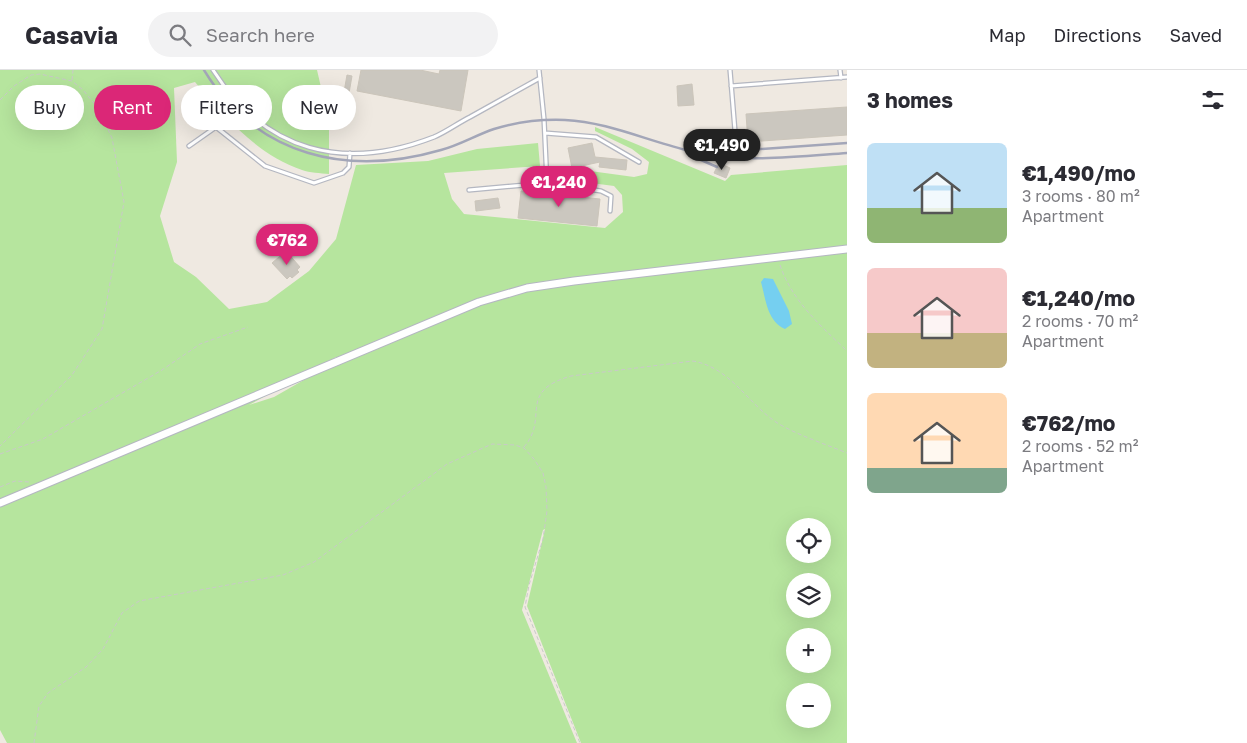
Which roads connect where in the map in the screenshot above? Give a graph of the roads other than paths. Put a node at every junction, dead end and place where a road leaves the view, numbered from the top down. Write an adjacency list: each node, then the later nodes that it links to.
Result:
1 (213, 70): 12 (lane)
2 (539, 70): 6 (lane)
3 (730, 70): 8 (lane)
4 (840, 70): 7 (lane)
5 (847, 77): 7 (lane)
6 (540, 78): 9 (lane); 12 (lane)
7 (841, 78): 8 (lane)
8 (732, 86): 10 (lane)
9 (545, 133): 13 (lane); 14 (lane)
10 (736, 143)
11 (189, 146): 12 (lane)
12 (350, 153)
13 (638, 162)
14 (547, 184): 15 (lane); 16 (lane)
15 (469, 190)
16 (610, 211)
17 (847, 249): 18 (street)
18 (0, 503)

